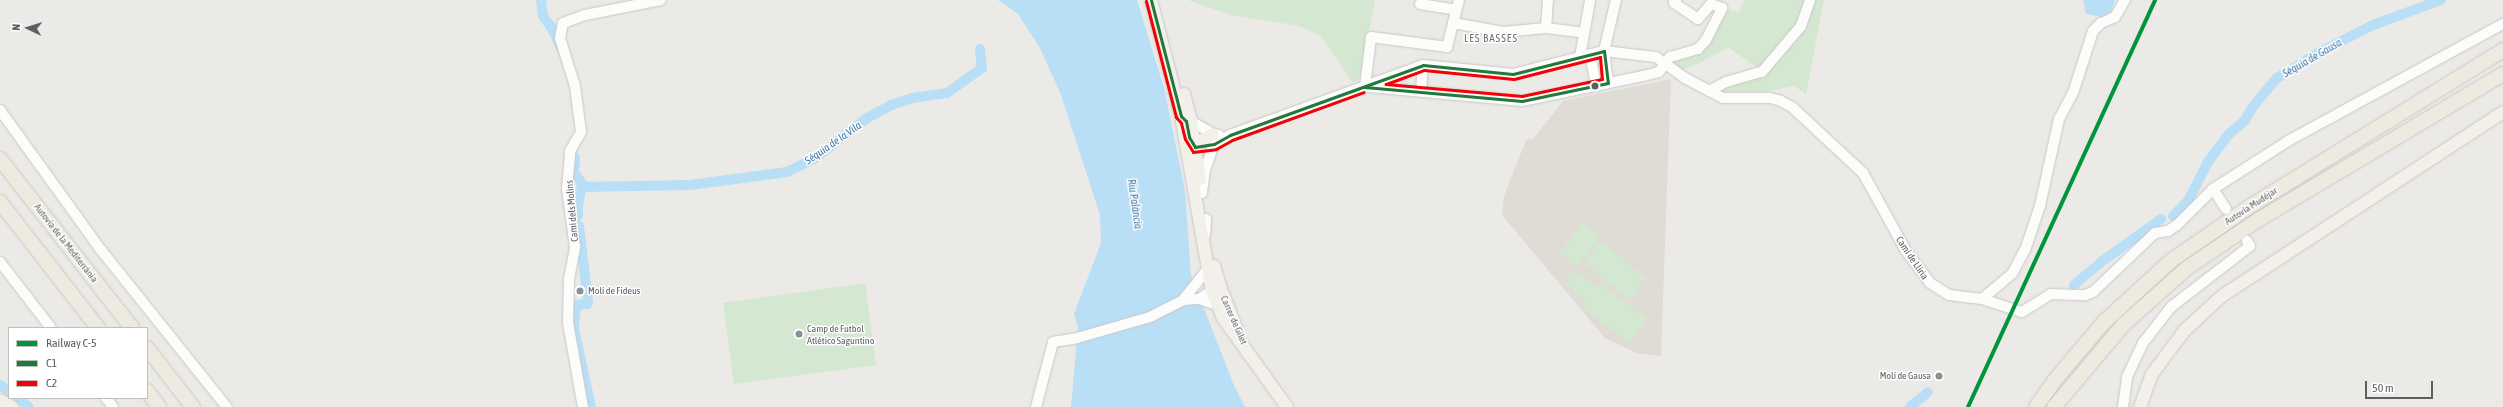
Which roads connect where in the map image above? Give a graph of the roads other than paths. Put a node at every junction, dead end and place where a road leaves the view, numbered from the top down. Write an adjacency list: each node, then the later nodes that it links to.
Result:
1 (661, 0): 63 (street, Camí dels Molins)
2 (1152, 0): 29 (main road, Carrer de Gilet)
3 (1548, 0): 13 (street)
4 (1590, 0): 14 (street)
5 (1616, 0): 16 (street)
6 (1676, 0): 19 (street)
7 (1810, 0): 26 (street)
8 (2125, 0): 45 (street)
9 (1420, 4): 10 (street)
10 (1458, 5): 11 (street)
11 (1453, 23): 13 (street); 24 (street)
12 (2503, 24): 33 (street, Camí de Llíria)
13 (1546, 28): 14 (street)
14 (1584, 32): 18 (street)
15 (2503, 50): 54 (highway, Autovía Mudéjar)
16 (1604, 51): 17 (street, Camí de Llíria); 19 (street, Camí de Llíria); 22 (street)
17 (1590, 54): 18 (street, Camí de Llíria); 23 (street)
18 (1580, 57): 20 (street, Camí de Llíria)
19 (1666, 64): 22 (street); 26 (street, Camí de Llíria)
20 (1423, 65): 24 (street); 25 (street)
21 (2503, 74): 68 (highway, Autovía Mudéjar)
22 (1608, 83): 23 (street)
23 (1596, 86): 25 (street)
24 (1365, 87): 25 (street); 30 (street)
25 (1421, 91)
26 (1710, 91): 45 (street, Camí de Llíria)
27 (0, 110): 62 (street)
28 (2503, 112): 70 (main road)
29 (1186, 119): 30 (street); 31 (main road); 36 (main road, Carrer de Gilet)
30 (1214, 139): 31 (main road); 34 (street)
31 (1195, 147): 34 (main road, Carrer de Gilet); 36 (main road)
32 (0, 159): 51 (highway, Autovia de la Mediterrània)
33 (2213, 189): 37 (street); 45 (street, Camí de Llíria)
34 (1202, 193): 38 (main road, Carrer de Gilet)
35 (0, 202): 50 (highway)
36 (1196, 208): 41 (main road, Carrer de Gilet)
37 (2226, 208)
38 (1206, 219): 43 (street); 48 (main road, Carrer de Gilet)
39 (2247, 241): 69 (street)
40 (0, 262): 49 (street)
41 (1207, 270): 42 (street); 43 (main road, Carrer de Gilet)
42 (1193, 288): 43 (street); 46 (street)
43 (1212, 291): 44 (street); 47 (main road, Carrer de Gilet); 48 (street)
44 (1199, 299): 46 (street); 47 (street)
45 (1982, 299)
46 (1183, 300): 64 (street)
47 (1217, 305): 53 (main road, Carrer de Gilet)
48 (1231, 316): 53 (main road, Carrer de Gilet)
49 (50, 327)
50 (97, 327)
51 (131, 327)
52 (148, 349): 61 (highway)
53 (1248, 352): 65 (main road)
54 (2054, 381): 66 (highway); 67 (highway, Autovía Mudéjar)
55 (148, 392): 60 (highway)
56 (107, 399): 59 (street)
57 (0, 400): 58 (main road)
58 (12, 407)
59 (113, 407)
60 (159, 407)
61 (193, 407)
62 (227, 407)
63 (583, 407)
64 (1036, 407)
65 (1287, 407)
66 (2029, 407)
67 (2036, 407)
68 (2054, 407)
69 (2123, 407)
70 (2140, 407)

